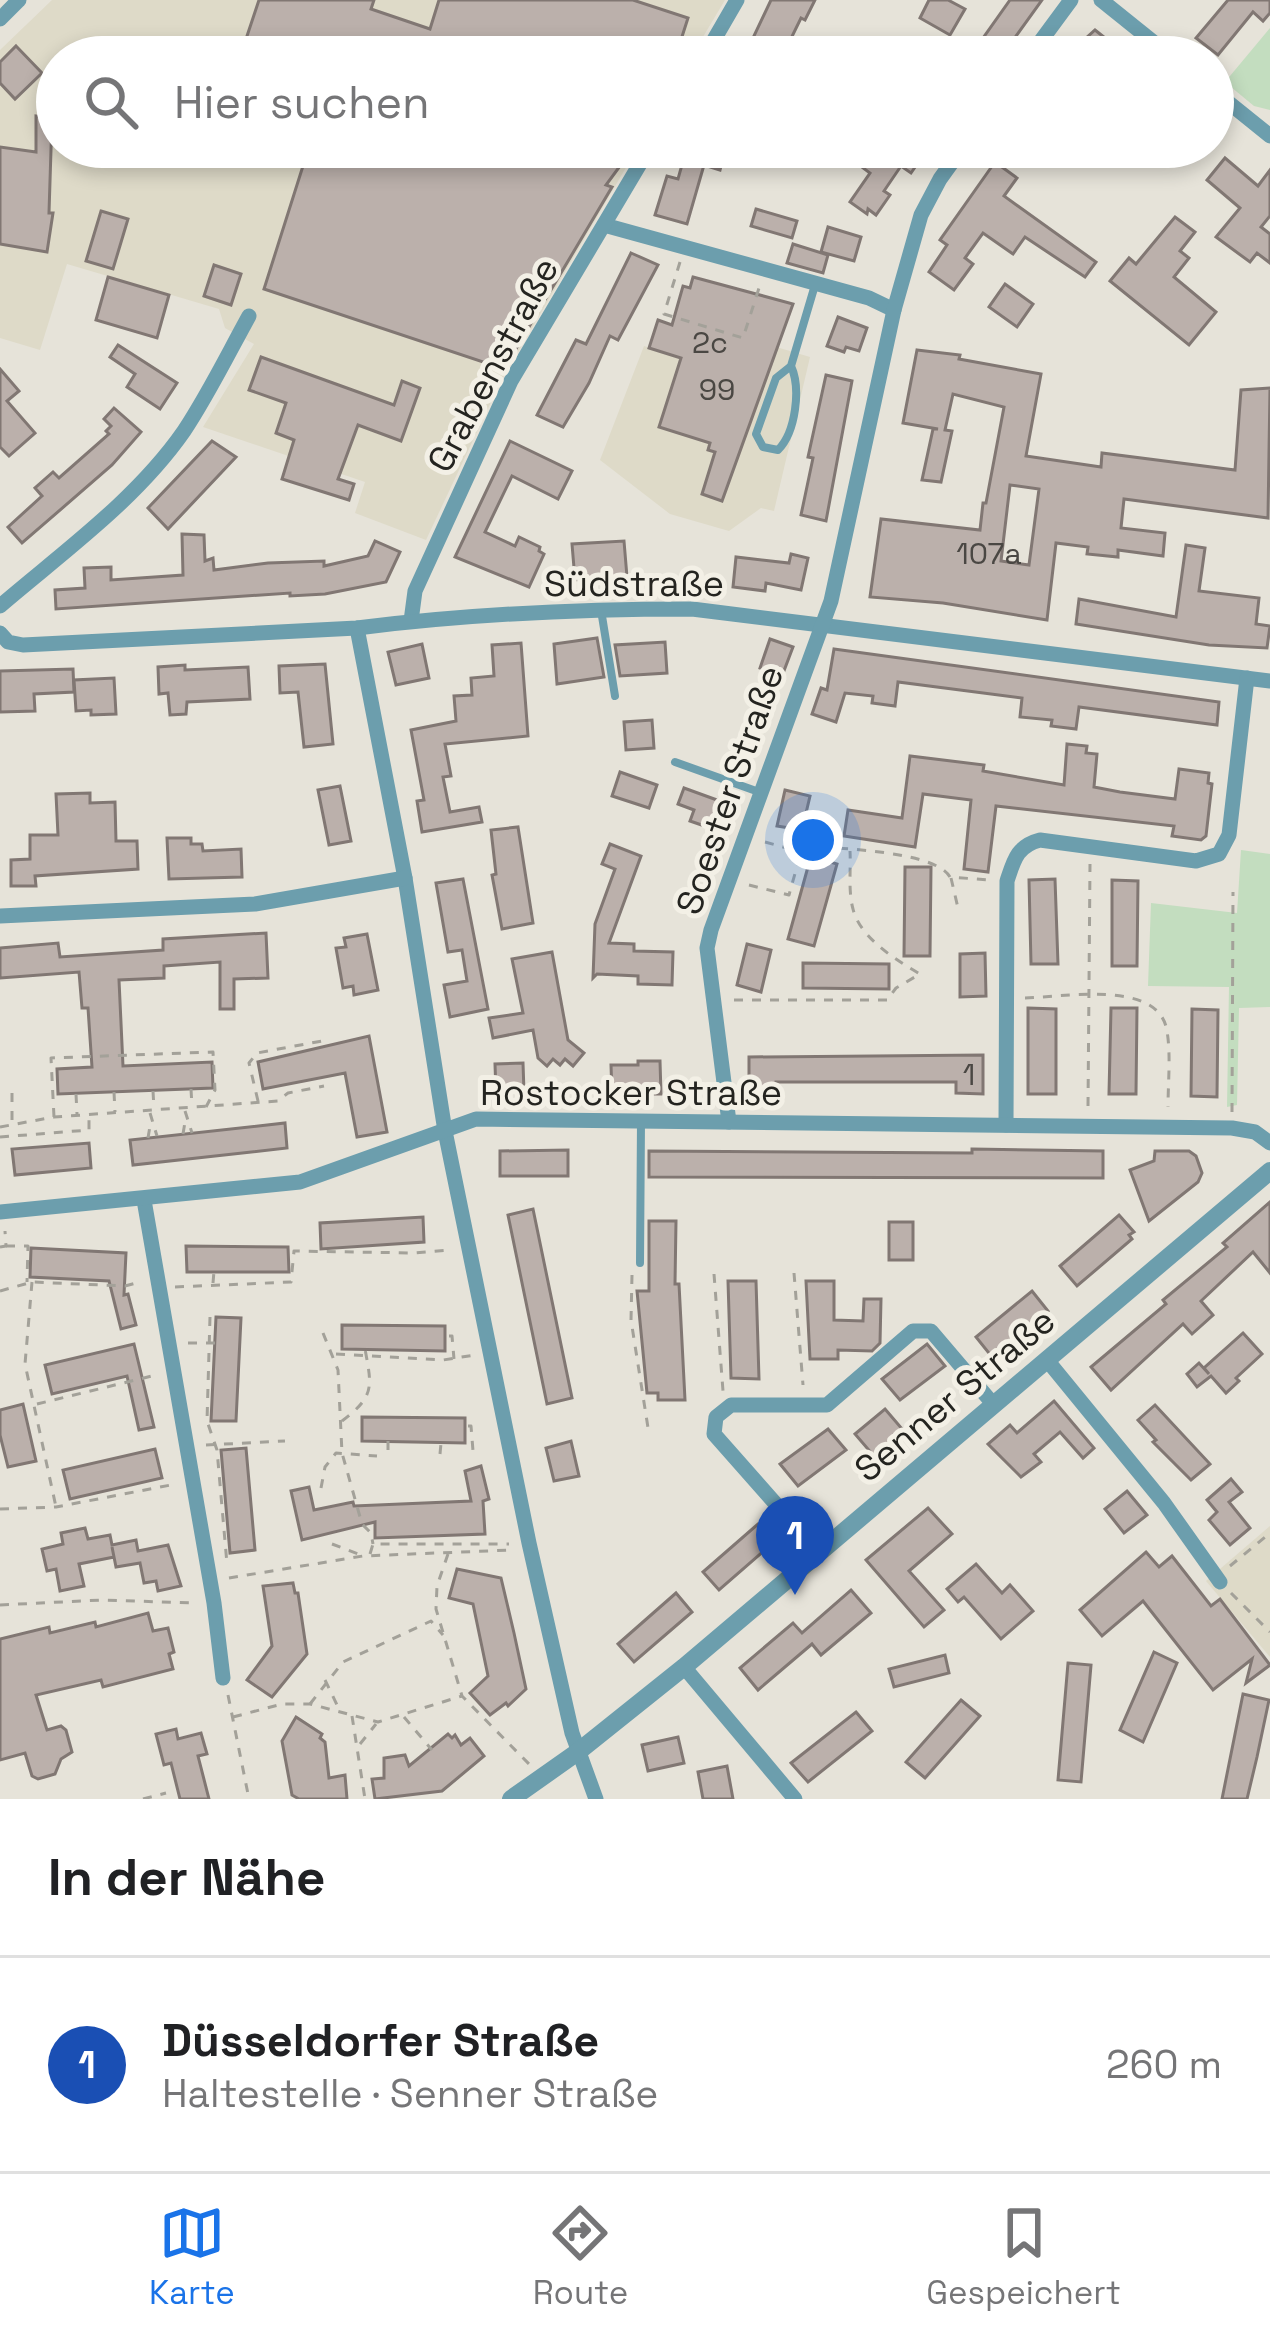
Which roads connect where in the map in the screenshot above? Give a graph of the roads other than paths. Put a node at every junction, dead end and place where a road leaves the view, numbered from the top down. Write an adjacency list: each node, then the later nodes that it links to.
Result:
1 (20, 0): 5 (street)
2 (737, 0): 6 (street)
3 (1070, 0): 7 (street)
4 (1101, 0): 8 (street)
5 (2, 14)
6 (716, 36)
7 (1044, 36)
8 (1146, 36)
9 (1234, 107): 10 (street)
10 (1270, 136)
11 (638, 168): 13 (street, Grabenstraße)
12 (947, 168): 15 (street, Soester Straße)
13 (604, 225): 14 (street); 20 (street, Grabenstraße)
14 (816, 283): 15 (street); 17 (lane)
15 (894, 310): 21 (street, Soester Straße)
16 (249, 316): 18 (street)
17 (791, 366): 17 (lane)
18 (0, 606)
19 (601, 610): 20 (street, Südstraße); 21 (street, Südstraße); 26 (lane)
20 (411, 621): 22 (street, Südstraße)
21 (820, 622): 24 (street, Südstraße); 28 (street, Soester Straße)
22 (357, 628): 23 (street, Südstraße); 29 (street)
23 (0, 633)
24 (1247, 678): 25 (street, Südstraße); 33 (street)
25 (1270, 681)
26 (615, 696)
27 (675, 762): 28 (lane)
28 (761, 793): 32 (street, Soester Straße)
29 (405, 878): 30 (street); 34 (street)
30 (0, 916)
31 (641, 1121): 32 (street, Rostocker Straße); 34 (street, Rostocker Straße); 39 (lane)
32 (729, 1122): 33 (street, Rostocker Straße)
33 (1006, 1125): 35 (street, Rostocker Straße)
34 (445, 1131): 37 (street, Rostocker Straße); 46 (street)
35 (1270, 1143)
36 (1270, 1171): 40 (street, Senner Straße)
37 (144, 1200): 38 (street, Rostocker Straße); 45 (street)
38 (2, 1212)
39 (636, 1266)
40 (1047, 1360): 41 (street, Senner Straße); 43 (street)
41 (994, 1405): 42 (street, Senner Straße); 42 (street)
42 (819, 1553): 44 (street, Senner Straße)
43 (1220, 1582)
44 (684, 1667): 46 (street, Senner Straße); 49 (street)
45 (223, 1678)
46 (579, 1751): 47 (street, Senner Straße); 48 (street)
47 (511, 1799)
48 (596, 1799)
49 (795, 1799)

